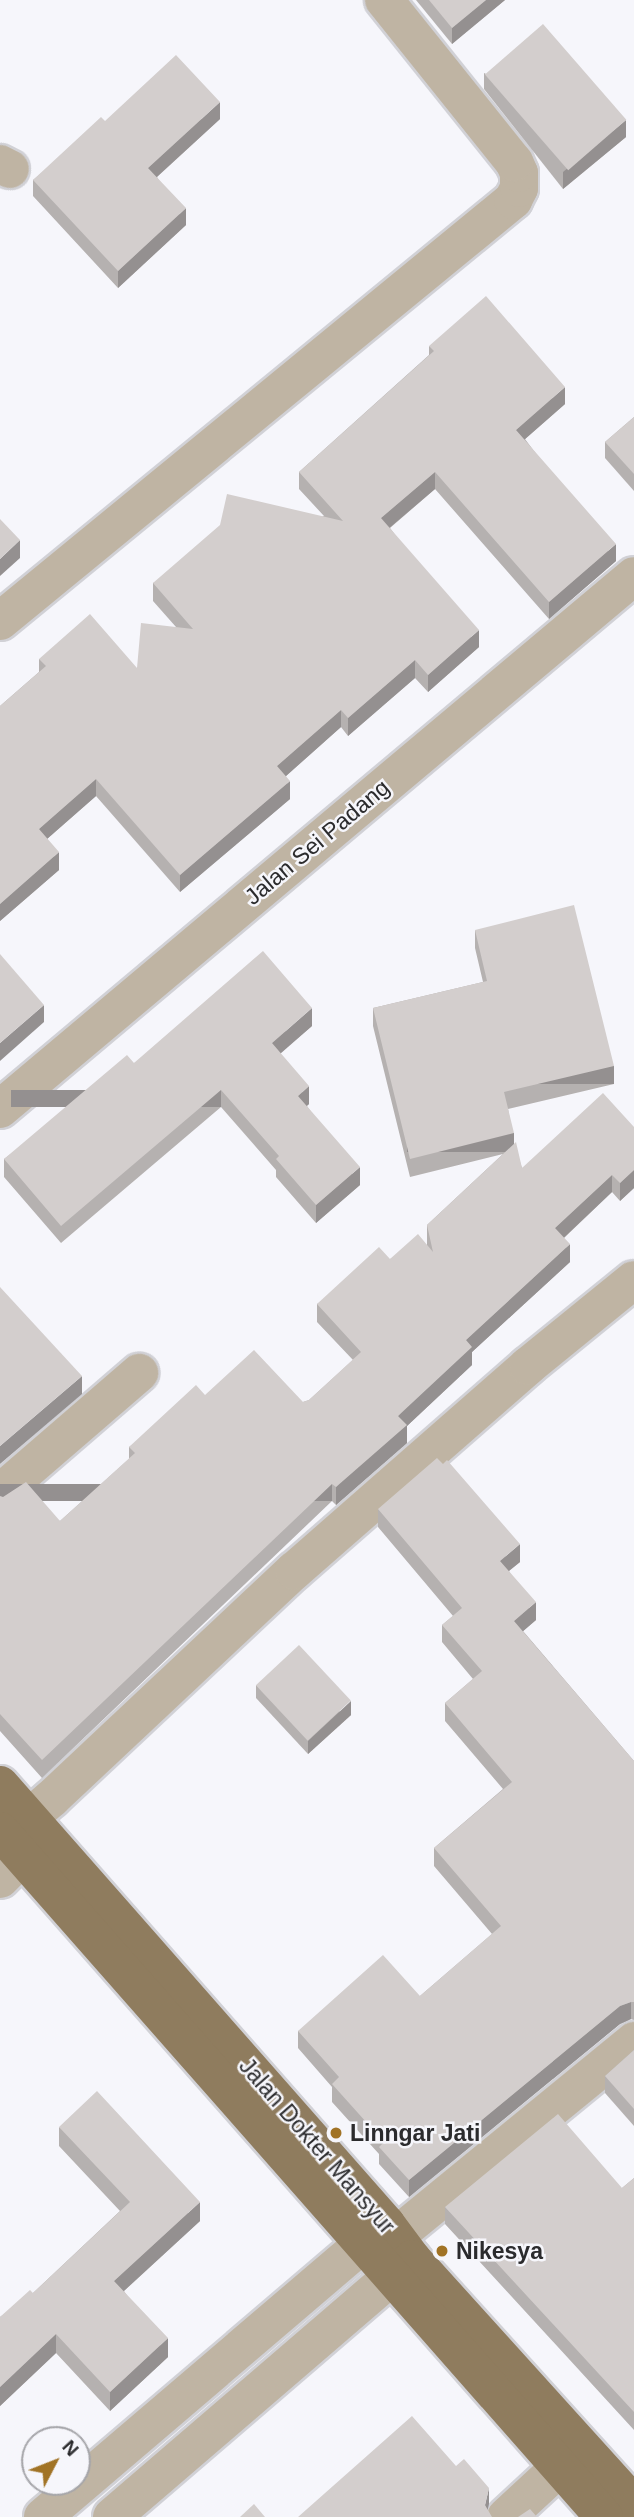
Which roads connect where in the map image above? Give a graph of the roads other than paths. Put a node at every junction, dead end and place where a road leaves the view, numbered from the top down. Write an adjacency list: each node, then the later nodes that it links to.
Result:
1 (384, 0): 3 (street)
2 (634, 576): 4 (street, Jalan Sei Padang)
3 (0, 621)
4 (0, 1110)
5 (634, 1280): 9 (street)
6 (139, 1373): 7 (street)
7 (0, 1493)
8 (0, 1786): 9 (main road, Jalan Dokter Mansyur)
9 (12, 1844): 11 (main road, Jalan Dokter Mansyur)
10 (634, 2040): 11 (street)
11 (390, 2247): 12 (street); 13 (street); 14 (main road, Jalan Dokter Mansyur); 15 (main road, Jalan Dokter Mansyur)
12 (204, 2378): 13 (street); 16 (street)
13 (234, 2411): 17 (street)
14 (560, 2467): 18 (street); 19 (main road, Jalan Dokter Mansyur)
15 (634, 2505)
16 (43, 2517)
17 (112, 2517)
18 (506, 2517)
19 (604, 2517)

